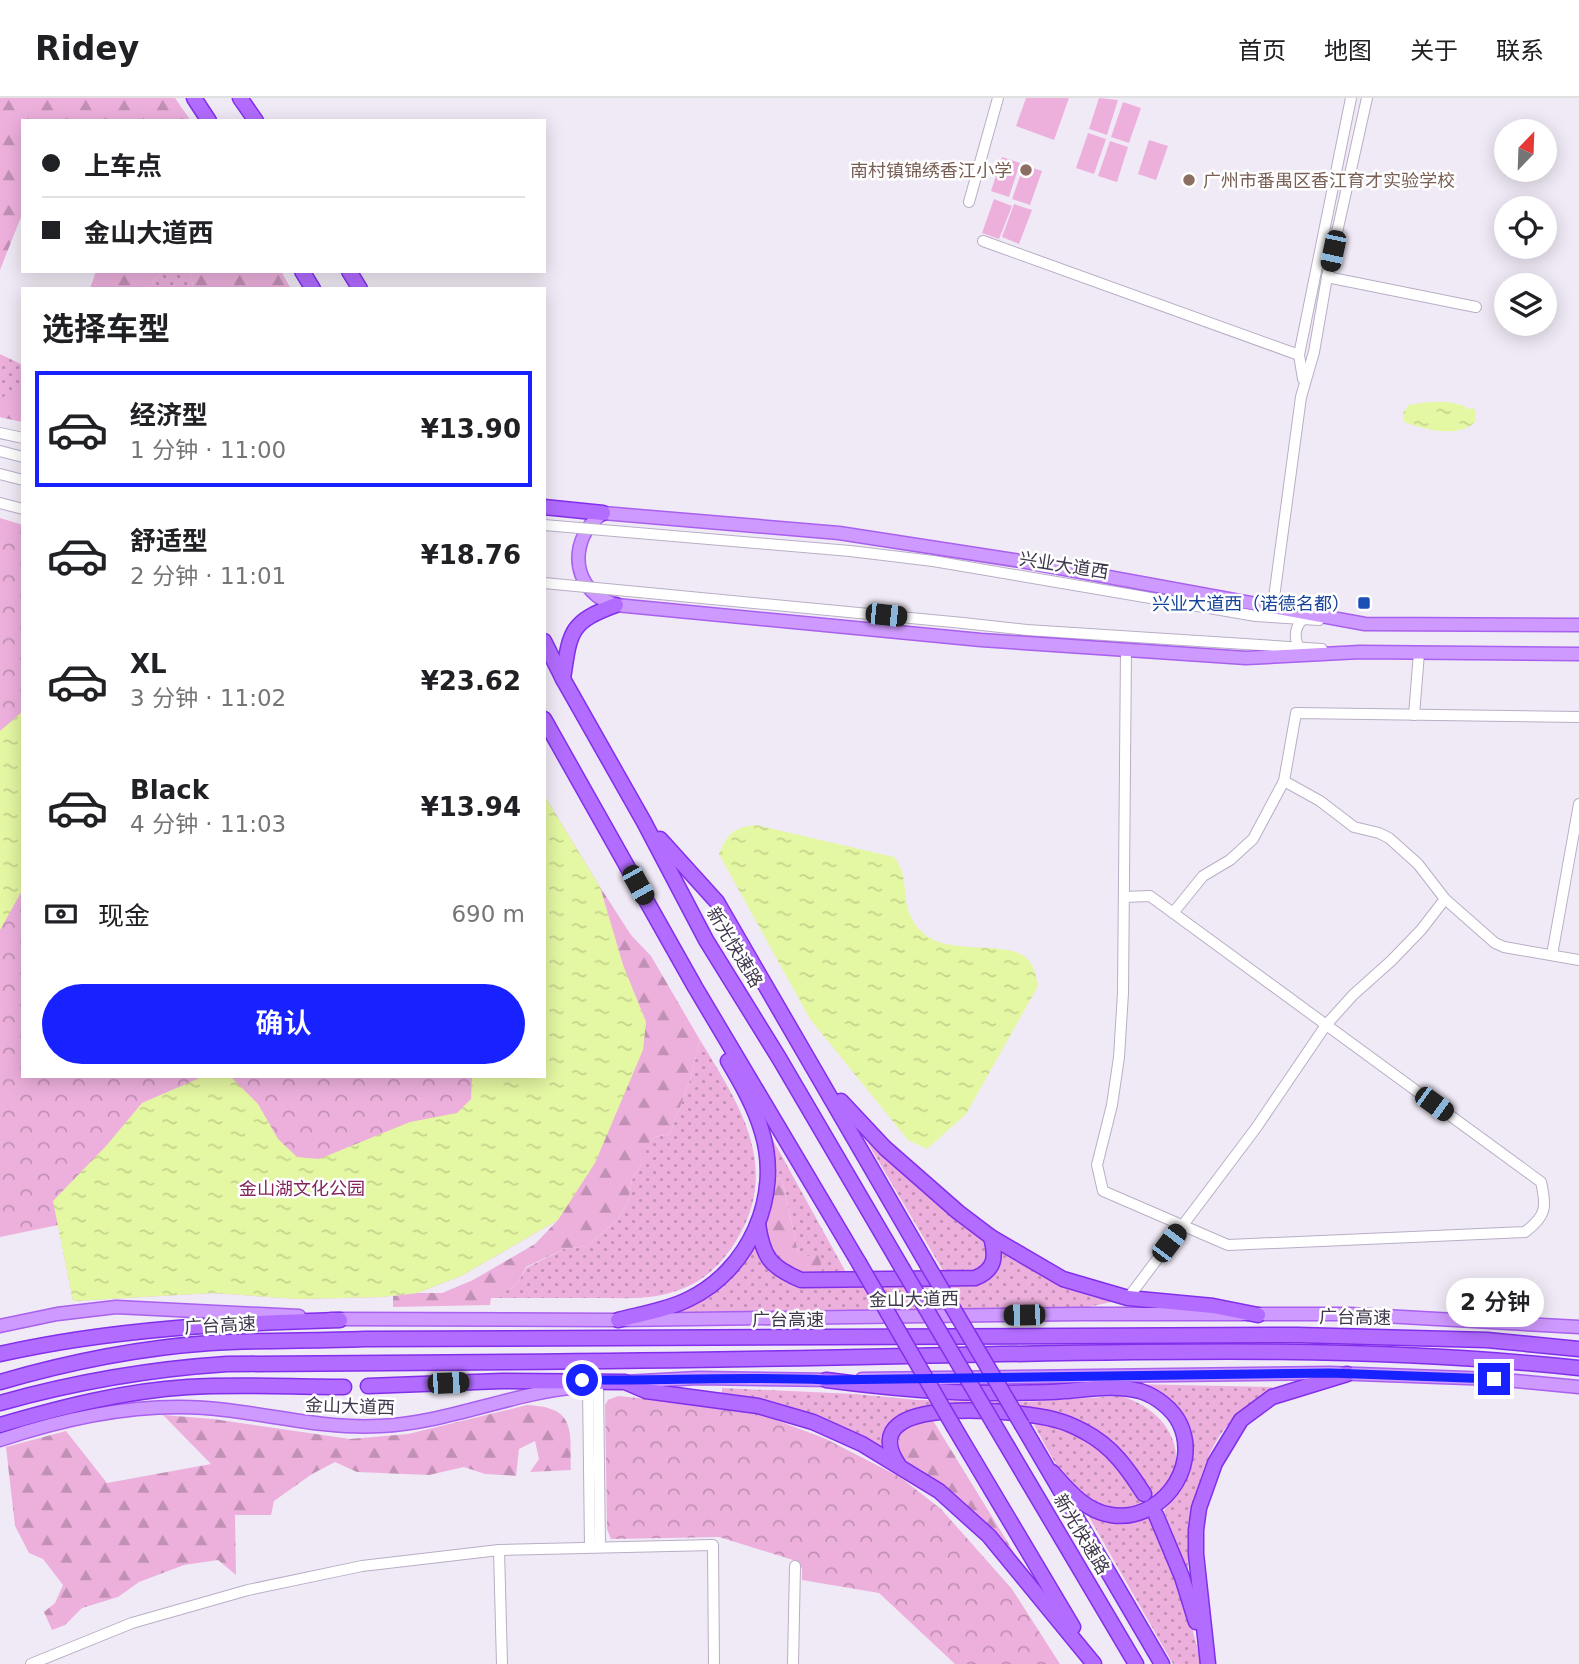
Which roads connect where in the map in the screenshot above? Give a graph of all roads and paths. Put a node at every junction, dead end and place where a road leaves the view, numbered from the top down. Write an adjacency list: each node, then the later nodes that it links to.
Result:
1 (194, 98): 6 (highway)
2 (240, 98): 7 (highway)
3 (998, 98): 8 (street)
4 (1350, 98): 12 (street)
5 (1367, 98): 10 (street)
6 (208, 119)
7 (255, 119)
8 (969, 202)
9 (983, 241): 12 (street)
10 (1327, 277): 11 (street); 13 (street)
11 (1476, 307)
12 (1299, 355): 13 (street)
13 (1304, 382): 27 (street)
14 (0, 433): 15 (street)
15 (21, 438)
16 (0, 452): 17 (street)
17 (21, 457)
18 (0, 474): 19 (street)
19 (21, 479)
20 (0, 503): 22 (street)
21 (546, 507): 23 (highway)
22 (21, 508)
23 (603, 513): 26 (main road); 27 (main road)
24 (546, 525): 28 (street, 兴业大道西, bridge)
25 (546, 583): 32 (street, bridge)
26 (616, 605): 33 (main road); 37 (highway)
27 (1273, 606): 29 (main road)
28 (1303, 619): 29 (street, 兴业大道西); 32 (street)
29 (1365, 624): 30 (main road, 兴业大道西)
30 (1579, 625)
31 (546, 645): 37 (highway, 新光快速路)
32 (1300, 648): 34 (street)
33 (1126, 650): 34 (main road); 45 (street)
34 (1360, 652): 35 (main road)
35 (1419, 653): 36 (main road); 38 (street)
36 (1579, 654)
37 (563, 679): 43 (highway, 新光快速路)
38 (1414, 715): 39 (street); 41 (street)
39 (1579, 717)
40 (546, 723): 44 (highway)
41 (1284, 781): 46 (street); 47 (street)
42 (1579, 804): 48 (street)
43 (645, 822): 51 (highway); 90 (highway, 新光快速路, bridge)
44 (638, 885): 52 (highway); 89 (highway, bridge)
45 (1124, 897): 47 (street); 53 (street)
46 (1445, 899): 48 (street); 50 (street)
47 (1173, 913): 50 (street)
48 (1552, 956): 49 (street)
49 (1579, 960)
50 (1326, 1025): 53 (street); 53 (street)
51 (818, 1073): 54 (highway); 78 (highway, bridge)
52 (758, 1222): 54 (highway); 58 (highway)
53 (1183, 1225): 55 (street)
54 (991, 1237): 55 (highway)
55 (1128, 1297): 56 (highway)
56 (1258, 1315): 58 (main road, 金山大道西); 60 (main road, 金山大道西)
57 (340, 1320): 58 (main road, 金山大道西); 61 (main road, 金山大道西); 64 (highway)
58 (618, 1320)
59 (1579, 1320): 60 (main road)
60 (1511, 1322): 62 (main road, 金山大道西)
61 (0, 1326)
62 (1579, 1327)
63 (1579, 1349): 68 (highway, 广台高速)
64 (0, 1354)
65 (1579, 1367): 74 (highway, 广台高速)
66 (1347, 1374): 67 (main road, 金山大道西); 73 (main road, 金山大道西); 84 (highway)
67 (826, 1380): 69 (main road, 金山大道西); 78 (highway)
68 (0, 1382)
69 (625, 1382): 70 (main road, 金山大道西); 71 (highway); 77 (highway)
70 (593, 1385): 76 (main road, 金山大道西); 81 (street)
71 (368, 1386)
72 (344, 1387): 75 (highway)
73 (1576, 1387)
74 (0, 1403)
75 (0, 1425)
76 (0, 1440)
77 (898, 1464): 79 (highway); 89 (highway)
78 (1052, 1472): 91 (highway)
79 (1144, 1494)
80 (1156, 1516): 84 (highway)
81 (595, 1547): 82 (street); 87 (street)
82 (499, 1550): 85 (street); 86 (street)
83 (795, 1566): 88 (street)
84 (1207, 1659)
85 (30, 1664)
86 (502, 1664)
87 (714, 1664)
88 (793, 1664)
89 (1095, 1664)
90 (1136, 1664)
91 (1162, 1664)

